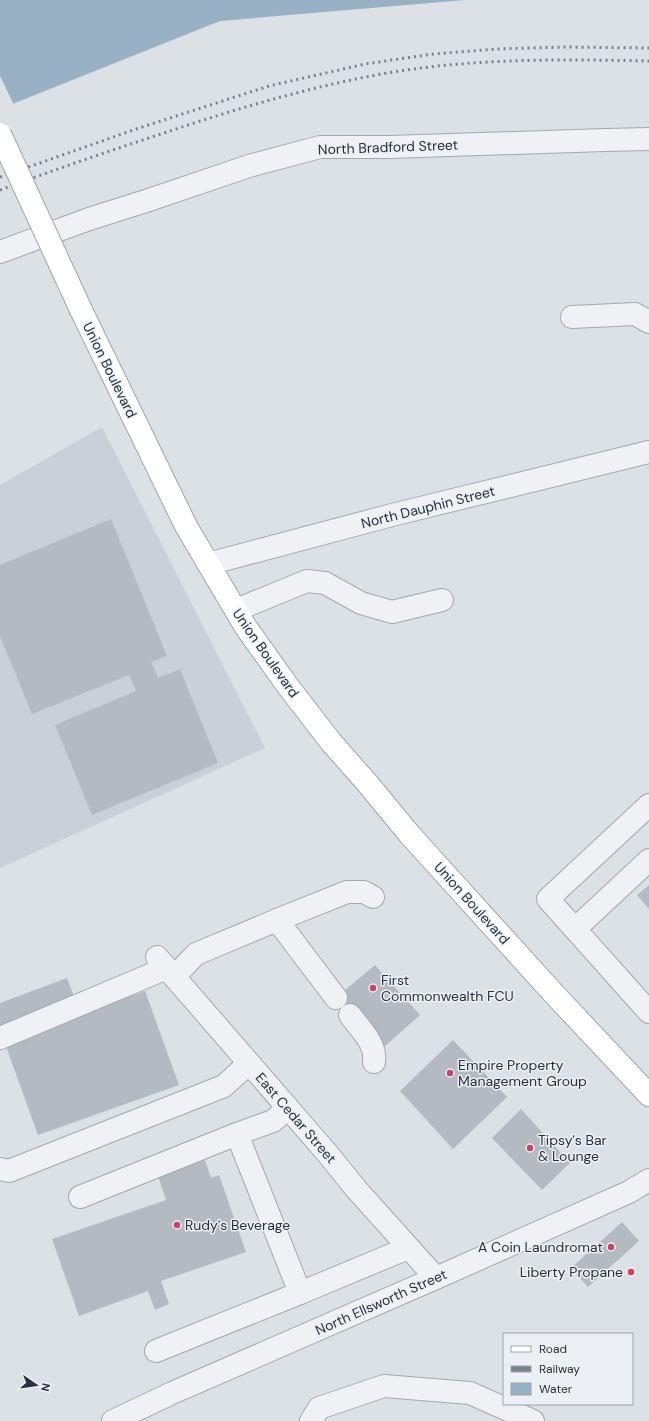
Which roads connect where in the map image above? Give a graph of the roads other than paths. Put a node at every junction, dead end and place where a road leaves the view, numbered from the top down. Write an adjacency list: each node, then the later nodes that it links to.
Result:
1 (0, 134): 7 (main road, Union Boulevard, bridge)
2 (649, 139): 3 (street, North Bradford Street)
3 (0, 252)
4 (572, 317): 5 (street)
5 (649, 322)
6 (649, 452): 7 (street, North Dauphin Street)
7 (208, 564): 9 (main road, Union Boulevard)
8 (442, 600): 9 (street)
9 (236, 610): 22 (main road, Union Boulevard)
10 (649, 805): 14 (street)
11 (649, 860): 14 (street)
12 (373, 897): 13 (street)
13 (277, 920): 15 (street); 16 (street)
14 (576, 929): 17 (street)
15 (166, 968): 19 (street); 21 (street, East Cedar Street)
16 (336, 998)
17 (649, 1012)
18 (350, 1015): 20 (street)
19 (0, 1038)
20 (374, 1062)
21 (249, 1063): 23 (street, East Cedar Street); 25 (street)
22 (649, 1095)
23 (288, 1108): 24 (street); 28 (street, East Cedar Street)
24 (237, 1134): 27 (street); 30 (street)
25 (0, 1169)
26 (649, 1181): 29 (street, North Ellsworth Street)
27 (80, 1197)
28 (408, 1248): 29 (street, East Cedar Street); 30 (street)
29 (436, 1278): 32 (street, North Ellsworth Street)
30 (300, 1293): 31 (street)
31 (156, 1351)
32 (112, 1421)
33 (311, 1421): 34 (street)
34 (533, 1421)

